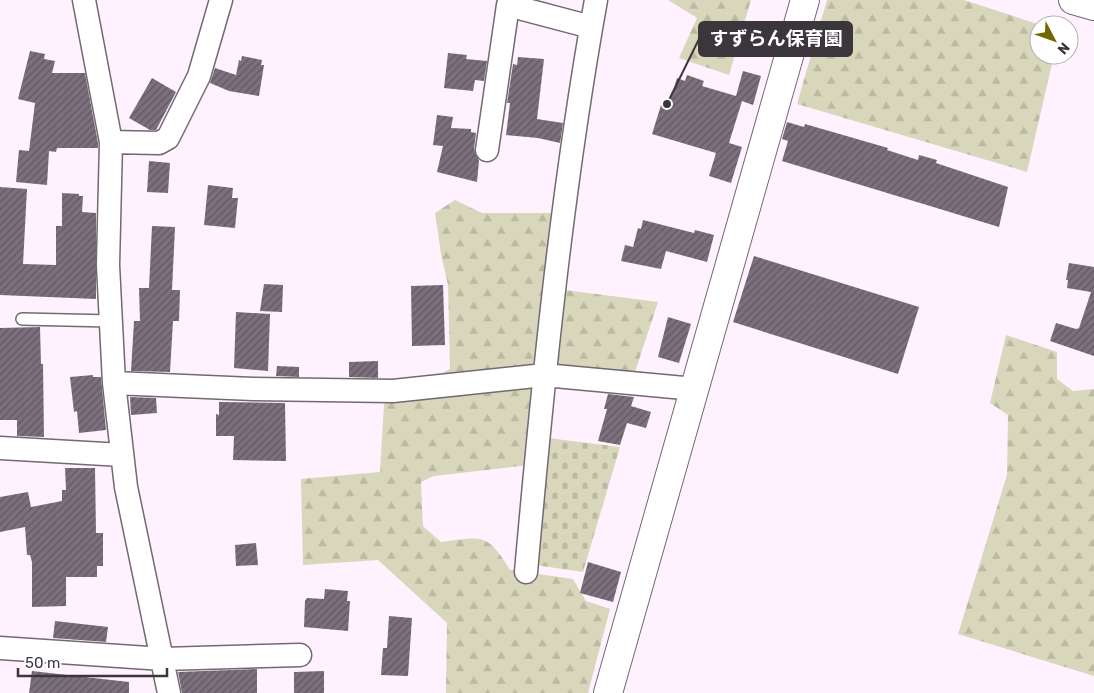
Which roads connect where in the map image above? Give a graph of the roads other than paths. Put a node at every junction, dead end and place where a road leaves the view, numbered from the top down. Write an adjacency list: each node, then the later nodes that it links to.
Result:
1 (84, 0): 8 (street)
2 (221, 0): 8 (street)
3 (596, 0): 7 (street)
4 (805, 0): 14 (street)
5 (1073, 0): 6 (street)
6 (1094, 6)
7 (591, 27): 9 (street); 12 (street)
8 (112, 142): 11 (street)
9 (487, 150)
10 (22, 319): 11 (lane)
11 (111, 321): 13 (street)
12 (544, 375): 13 (street); 14 (street); 17 (street)
13 (114, 383): 16 (street)
14 (695, 389): 22 (street)
15 (0, 448): 16 (street)
16 (122, 455): 20 (street)
17 (526, 572)
18 (0, 648): 20 (street)
19 (300, 655): 20 (street)
20 (163, 659): 21 (street)
21 (169, 693)
22 (608, 693)

